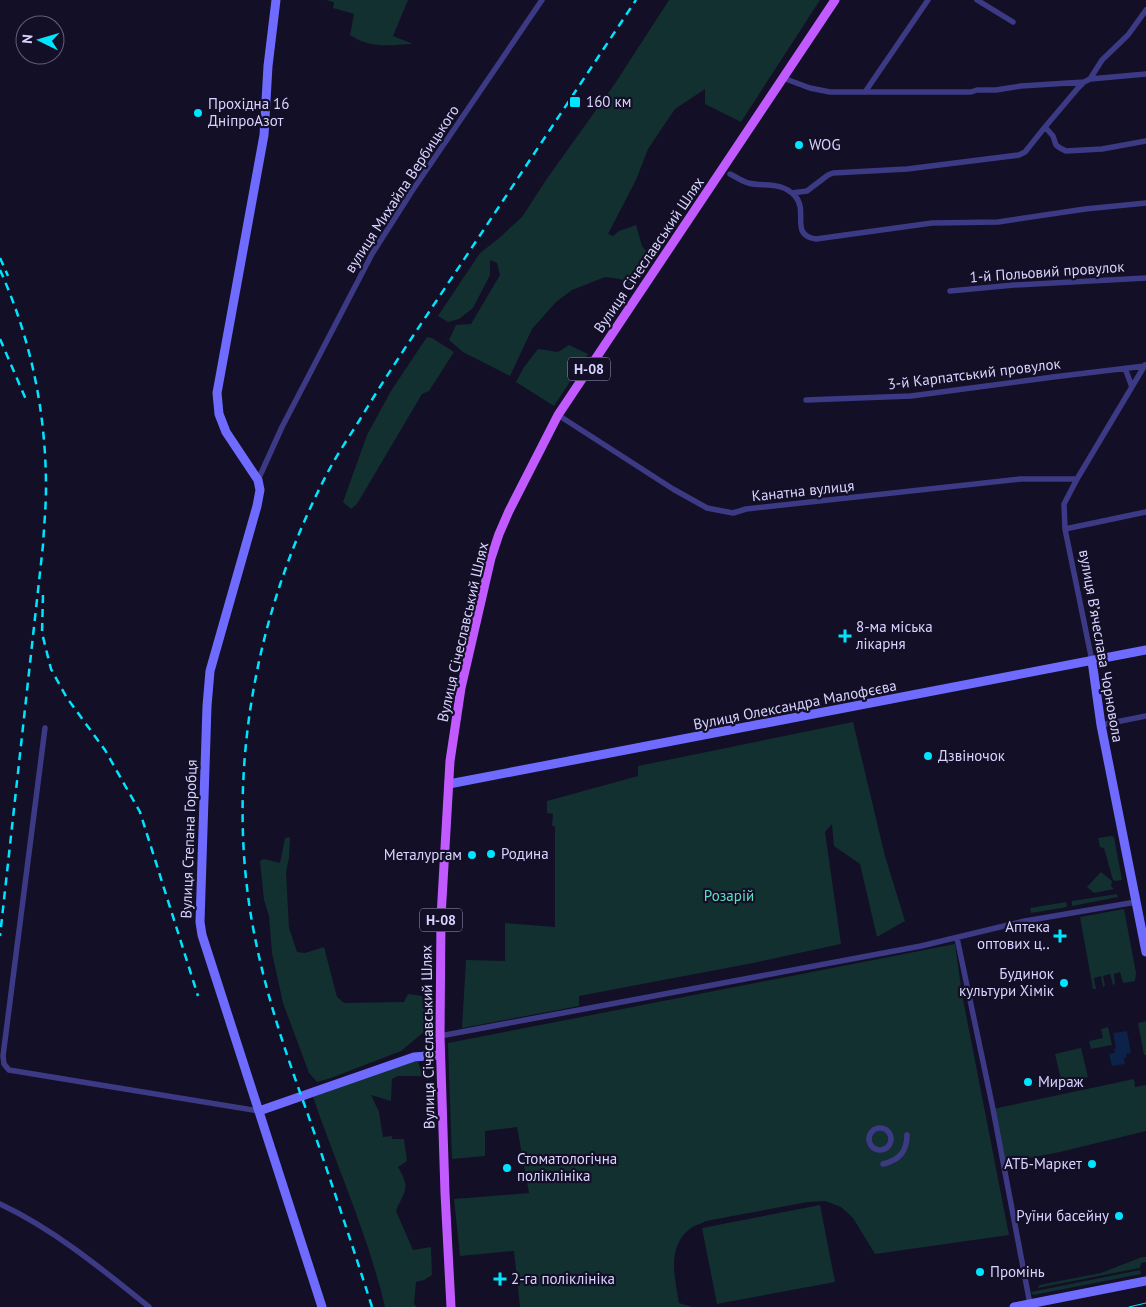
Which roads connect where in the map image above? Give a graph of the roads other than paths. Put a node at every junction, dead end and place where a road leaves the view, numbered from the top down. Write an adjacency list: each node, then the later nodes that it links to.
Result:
1 (276, 0): 27 (street)
2 (542, 0): 27 (street, вулиця Михайла Вербицького)
3 (835, 0): 9 (main road, Вулиця Січеславський Шлях / Н-08)
4 (928, 0): 12 (street)
5 (977, 0): 7 (street)
6 (1146, 10): 10 (street)
7 (1012, 22)
8 (1146, 74): 10 (street)
9 (783, 78): 12 (street); 25 (main road, Вулиця Січеславський Шлях / Н-08)
10 (1090, 80): 11 (street)
11 (1084, 82): 12 (street); 13 (street)
12 (865, 92)
13 (1044, 127): 14 (street); 16 (street)
14 (1146, 141)
15 (730, 174): 16 (street)
16 (792, 193): 17 (street)
17 (1146, 202)
18 (1146, 278): 19 (street, 1-й Польовий провулок)
19 (950, 291)
20 (1145, 365): 21 (street, 3-й Карпатський провулок); 22 (street, вулиця Вʼячеслава Чорновола)
21 (1125, 368): 23 (street); 24 (street, 3-й Карпатський провулок)
22 (1143, 374): 23 (street, вулиця Вʼячеслава Чорновола)
23 (1132, 387): 26 (street, вулиця Вʼячеслава Чорновола)
24 (806, 400)
25 (558, 416): 26 (street, Канатна вулиця); 35 (main road, Вулиця Січеславський Шлях / Н-08)
26 (1077, 478): 29 (street, вулиця Вʼячеслава Чорновола)
27 (258, 480): 42 (street, Вулиця Степана Горобця)
28 (1146, 512): 29 (street)
29 (1066, 528): 31 (street, вулиця Вʼячеслава Чорновола)
30 (1146, 650): 31 (street, Вулиця Олександра Малофєєва)
31 (1092, 661): 33 (street, вулиця Вʼячеслава Чорновола); 35 (street, Вулиця Олександра Малофєєва)
32 (1146, 716): 33 (street)
33 (1101, 725): 37 (street, вулиця Вʼячеслава Чорновола)
34 (44, 728): 42 (street)
35 (449, 784): 40 (main road, Вулиця Січеславський Шлях / Н-08)
36 (1146, 900): 37 (street)
37 (1136, 902): 38 (street); 39 (street, вулиця Вʼячеслава Чорновола)
38 (957, 938): 40 (street); 48 (street)
39 (1146, 952)
40 (440, 1036): 41 (main road, Вулиця Січеславський Шлях / Н-08)
41 (440, 1055): 42 (street); 51 (main road, Вулиця Січеславський Шлях / Н-08)
42 (259, 1111): 50 (street, Вулиця Степана Горобця)
43 (907, 1135): 45 (street)
44 (892, 1140): 44 (street)
45 (883, 1164)
46 (0, 1204): 49 (street)
47 (1146, 1281): 48 (street)
48 (1030, 1304): 52 (street)
49 (149, 1307)
50 (322, 1307)
51 (451, 1307)
52 (1014, 1307)

